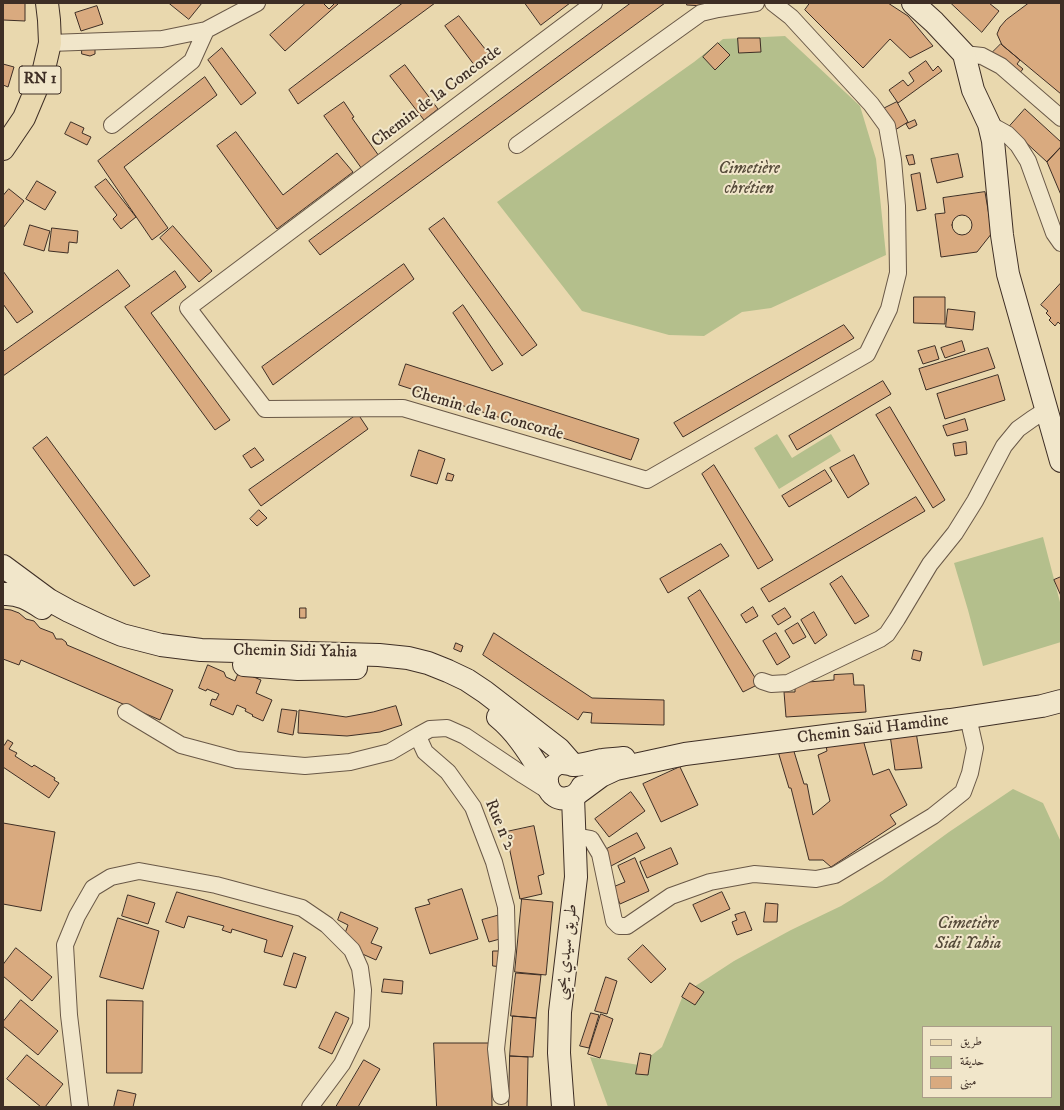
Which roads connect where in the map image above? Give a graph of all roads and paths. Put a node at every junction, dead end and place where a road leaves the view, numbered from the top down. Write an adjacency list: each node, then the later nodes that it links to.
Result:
1 (47, 3): 8 (main road, RN 1)
2 (257, 3): 7 (street)
3 (594, 3): 5 (street, Chemin de la Concorde)
4 (756, 3): 13 (street)
5 (773, 3)
6 (913, 3): 9 (main road)
7 (206, 30): 8 (street); 12 (street)
8 (50, 43): 14 (main road, RN 1)
9 (964, 54): 10 (street); 11 (main road)
10 (1061, 118)
11 (989, 124): 15 (street); 16 (main road)
12 (112, 125)
13 (517, 145)
14 (3, 149)
15 (1061, 243)
16 (1046, 410): 17 (main road); 20 (street)
17 (1061, 461)
18 (4, 571): 26 (main road, Chemin Sidi Yahia)
19 (3, 594): 28 (main road, Chemin Sidi Yahia)
20 (762, 681)
21 (1061, 701): 23 (main road, Chemin Saïd Hamdine)
22 (126, 712): 24 (street)
23 (968, 717): 25 (main road, Chemin Saïd Hamdine); 29 (street)
24 (420, 735): 28 (street); 30 (street, Rue n°2)
25 (685, 754): 26 (main road); 27 (main road)
26 (573, 765): 28 (main road, Chemin Sidi Yahia); 28 (main road)
27 (616, 769): 28 (main road); 29 (main road)
28 (561, 792): 29 (main road, طريق سيدي يحيى); 33 (main road, طريق سيدي يحيى)
29 (575, 836): 34 (main road, طريق سيدي يحيى)
30 (500, 1096)
31 (80, 1107): 32 (street)
32 (310, 1107)
33 (552, 1107)
34 (564, 1107)

